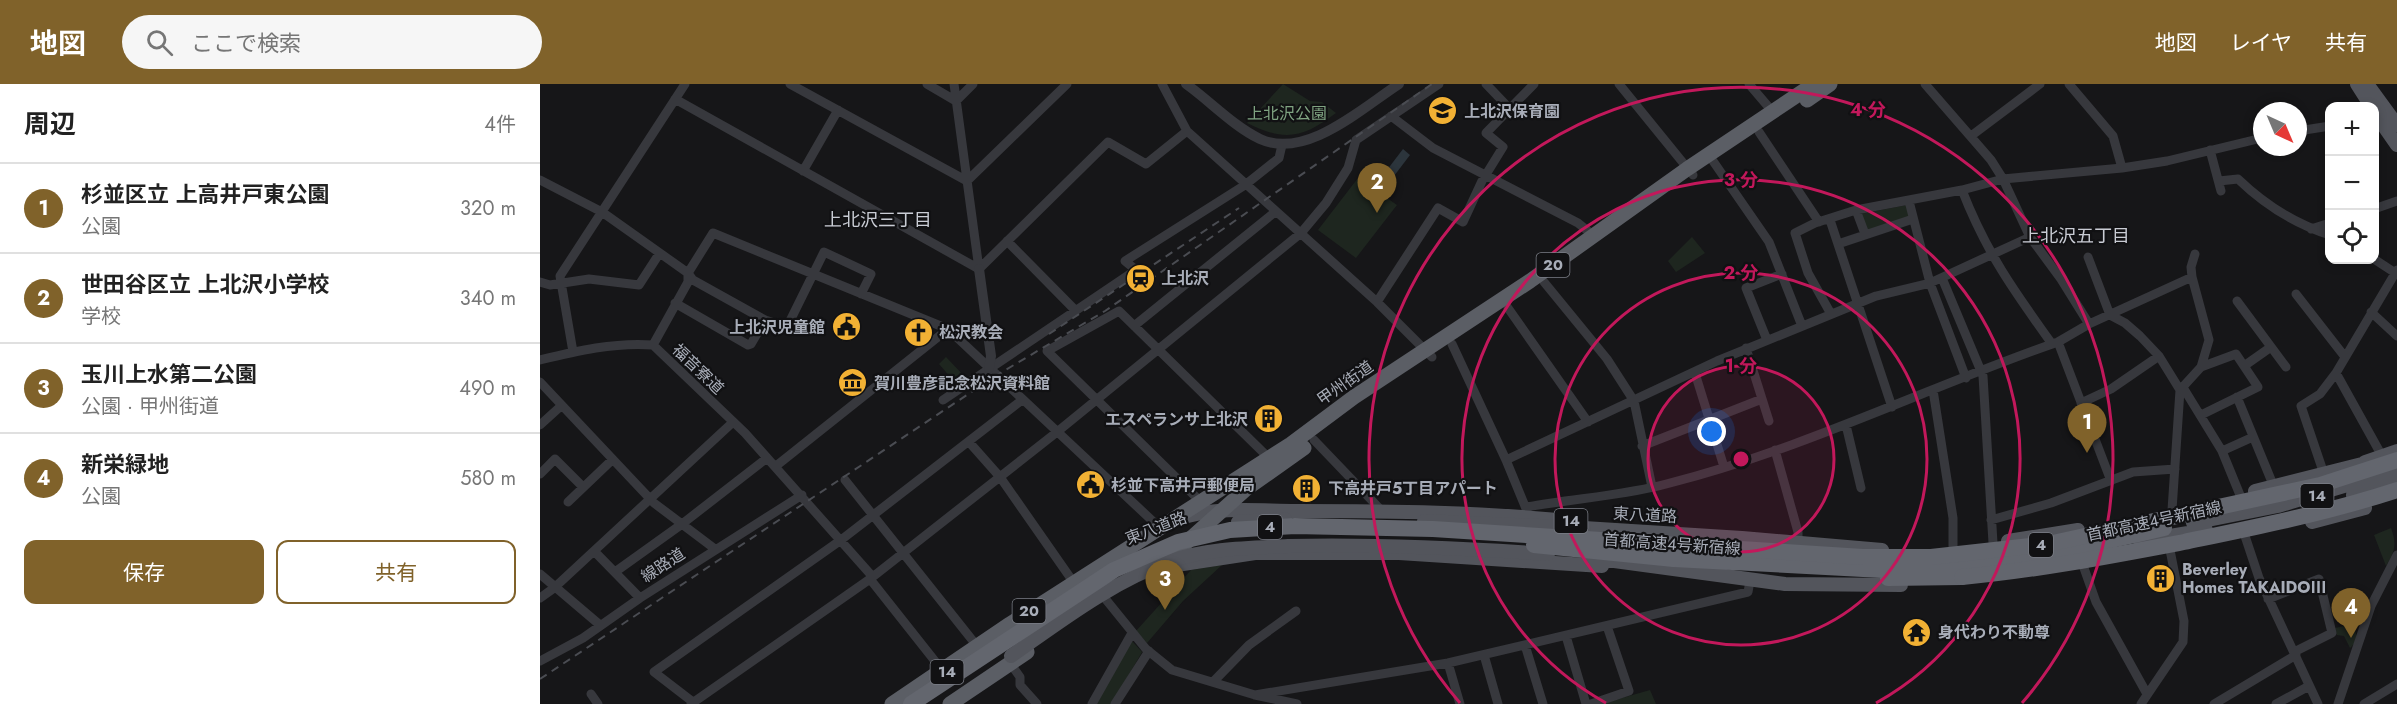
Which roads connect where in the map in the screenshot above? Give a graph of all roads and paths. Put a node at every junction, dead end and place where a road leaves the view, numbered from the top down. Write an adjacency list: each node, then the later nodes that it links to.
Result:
1 (685, 84): 22 (street)
2 (790, 84): 25 (street)
3 (927, 84): 23 (street)
4 (954, 84): 23 (street)
5 (973, 84): 23 (street)
6 (1067, 84): 46 (street)
7 (1162, 84): 32 (street)
8 (1186, 84): 37 (street)
9 (1399, 84): 37 (street)
10 (1438, 84): 28 (street)
11 (1486, 84): 24 (street)
12 (1534, 84): 24 (street)
13 (1619, 84): 42 (street)
14 (1749, 84): 26 (street)
15 (1814, 84): 26 (highway, 甲州街道 / 20)
16 (1830, 84): 33 (highway, 甲州街道 / 20)
17 (1925, 84): 34 (street)
18 (2040, 84): 34 (street)
19 (2068, 84): 40 (street)
20 (2357, 84): 27 (main road)
21 (2367, 84): 27 (main road)
22 (675, 99): 41 (street); 53 (street)
23 (956, 101): 46 (street)
24 (1510, 109): 43 (street)
25 (838, 110): 41 (street); 46 (street)
26 (1772, 111): 42 (highway, 甲州街道 / 20)
27 (2380, 112): 29 (main road); 36 (main road)
28 (1391, 116): 43 (street); 61 (street)
29 (2397, 125)
30 (2325, 127): 31 (street)
31 (2307, 130)
32 (1187, 131): 47 (street); 65 (street)
33 (1759, 132): 39 (highway, 甲州街道 / 20); 57 (street)
34 (1971, 136): 44 (street)
35 (2253, 140): 38 (street)
36 (2397, 144)
37 (1282, 145): 47 (street)
38 (2210, 150): 40 (street); 59 (street)
39 (1713, 161): 42 (highway, 甲州街道 / 20); 76 (street)
40 (2122, 168): 44 (street)
41 (803, 171): 72 (street)
42 (1690, 172): 63 (highway, 甲州街道 / 20); 81 (highway, 甲州街道 / 20)
43 (1485, 178): 63 (street); 87 (street)
44 (2003, 179): 48 (street); 64 (street)
45 (540, 180): 53 (street)
46 (967, 182): 72 (street)
47 (1245, 185): 54 (street); 91 (street)
48 (1962, 190): 49 (street); 69 (street)
49 (1909, 201): 52 (street); 55 (street)
50 (2397, 201): 51 (street)
51 (2379, 207)
52 (1857, 210): 56 (street); 62 (street)
53 (602, 212): 67 (street); 79 (street)
54 (1275, 212): 61 (street); 97 (street)
55 (1913, 219): 62 (street); 82 (street)
56 (1830, 220): 57 (street); 66 (street)
57 (1819, 222): 93 (street)
58 (2325, 225): 59 (street)
59 (2311, 229): 60 (street)
60 (2325, 233)
61 (1301, 234): 87 (street); 107 (street)
62 (1865, 234): 66 (street)
63 (1594, 236): 109 (highway, 甲州街道 / 20)
64 (2030, 237): 69 (street); 96 (street)
65 (1007, 241): 72 (street); 91 (street)
66 (1838, 244): 89 (street)
67 (659, 254): 74 (street); 79 (street)
68 (2195, 254): 77 (street)
69 (1991, 255): 78 (street); 102 (street)
70 (2088, 257): 94 (street)
71 (2379, 262): 73 (street)
72 (979, 269): 116 (street)
73 (2397, 272): 92 (street)
74 (688, 273): 75 (street); 88 (street); 95 (street)
75 (814, 273): 84 (street); 84 (street); 95 (street)
76 (1782, 274): 98 (street); 101 (street)
77 (2192, 277): 94 (street); 114 (street)
78 (1942, 278): 82 (street); 83 (street)
79 (561, 281): 80 (street); 108 (street)
80 (540, 282)
81 (1544, 282): 90 (highway, 甲州街道 / 20); 129 (street)
82 (1931, 286): 83 (street); 89 (street); 120 (street)
83 (1947, 289): 117 (street)
84 (861, 294): 99 (street)
85 (2296, 294): 111 (street)
86 (2237, 301): 105 (street)
87 (1377, 302): 109 (street)
88 (675, 303): 95 (street); 104 (street)
89 (1857, 303): 93 (street); 132 (street)
90 (1508, 308): 103 (highway, 甲州街道 / 20); 136 (street)
91 (1076, 311): 116 (street)
92 (2370, 312): 100 (street); 111 (street)
93 (1831, 314): 98 (street)
94 (2110, 315): 96 (street); 110 (street)
95 (765, 320)
96 (2089, 324): 102 (street)
97 (1134, 326): 107 (street); 125 (street)
98 (1802, 326): 101 (street)
99 (948, 329): 116 (street); 154 (street)
100 (2397, 336)
101 (1767, 340): 106 (street)
102 (2055, 343): 117 (street); 130 (street)
103 (1452, 344): 109 (highway, 甲州街道 / 20); 152 (street)
104 (653, 345): 108 (street, 福音寮道); 137 (street, 福音寮道)
105 (2271, 347): 113 (street); 115 (street)
106 (1746, 348): 118 (street); 126 (street)
107 (1158, 349): 125 (street); 150 (street)
108 (573, 352): 112 (street, 福音寮道)
109 (1429, 354): 142 (highway, 甲州街道 / 20); 150 (highway, 甲州街道 / 20)
110 (2159, 356): 122 (street); 130 (street)
111 (2345, 357): 119 (street)
112 (540, 360)
113 (2244, 366): 114 (street); 124 (street)
114 (2201, 367): 122 (street)
115 (2286, 367)
116 (989, 368): 127 (street); 128 (street)
117 (1981, 372): 120 (street); 186 (street)
118 (1695, 373): 129 (street); 134 (street)
119 (2336, 373): 149 (street); 159 (street)
120 (1966, 378): 123 (street)
121 (540, 382): 131 (street)
122 (2182, 389): 133 (street); 156 (street)
123 (1933, 390): 132 (street); 197 (street)
124 (2237, 397): 133 (street); 141 (street)
125 (1096, 399): 140 (street); 175 (street)
126 (1762, 399): 134 (street); 135 (street)
127 (943, 400)
128 (1023, 400): 140 (street); 143 (street)
129 (1634, 400): 136 (street); 144 (street)
130 (2081, 403): 163 (street)
131 (561, 406): 138 (street); 151 (street)
132 (1892, 406): 139 (street)
133 (2201, 415): 146 (street)
134 (1710, 420): 144 (street); 155 (street)
135 (1769, 421)
136 (1588, 422): 152 (street)
137 (732, 423): 148 (street, 福音寮道); 173 (street)
138 (540, 425)
139 (1846, 425): 145 (street); 167 (street)
140 (1057, 432): 160 (street); 188 (street)
141 (2253, 437): 146 (street); 165 (street)
142 (1314, 440): 168 (highway, 甲州街道 / 20); 179 (street)
143 (969, 442): 160 (street); 184 (street)
144 (1642, 446): 166 (street)
145 (1775, 450): 155 (street); 193 (street)
146 (2222, 451): 171 (street)
147 (2397, 451): 149 (main road)
148 (767, 458): 154 (street, 福音寮道); 187 (street)
149 (2389, 458): 153 (main road); 201 (highway, 首都高速4号新宿線 / 4, bridge)
150 (1270, 459): 175 (highway, 甲州街道 / 20)
151 (612, 460): 164 (street); 173 (street)
152 (1506, 460): 180 (street)
153 (2364, 463): 159 (main road); 185 (main road)
154 (776, 466): 170 (street, 福音寮道)
155 (1724, 467): 166 (street)
156 (2175, 469): 163 (street); 177 (street)
157 (2397, 470): 185 (main road, 東八道路 / 14)
158 (540, 474): 164 (street)
159 (2324, 474): 165 (main road)
160 (1000, 477): 200 (street); 211 (street)
161 (845, 480): 184 (street)
162 (2397, 480): 183 (main road, 14)
163 (2111, 481): 186 (street)
164 (584, 487): 174 (street)
165 (2274, 487): 171 (main road)
166 (1652, 488): 180 (street)
167 (1861, 488)
168 (1246, 489): 178 (main road); 181 (highway, 甲州街道 / 20)
169 (2397, 490): 201 (highway, 首都高速4号新宿線 / 4, bridge)
170 (802, 495): 192 (street, 福音寮道); 196 (street, 線路道)
171 (2240, 495): 177 (main road)
172 (2397, 497): 176 (main road, 14)
173 (651, 499): 187 (street); 199 (street)
174 (568, 502)
175 (1202, 502): 188 (highway, 甲州街道 / 20)
176 (2376, 504): 183 (main road, 14); 190 (main road)
177 (2172, 510): 194 (main road)
178 (1251, 512): 179 (main road, 14); 181 (main road, 14)
179 (1382, 512): 182 (main road, 14)
180 (1527, 512): 182 (main road, 14); 191 (main road, 14)
181 (1218, 513): 188 (main road, 14); 206 (highway, 甲州街道 / 20)
182 (1401, 513): 202 (main road)
183 (2282, 514): 195 (main road, 14)
184 (873, 516): 192 (street); 200 (street)
185 (2236, 516): 189 (main road, 東八道路 / 14)
186 (1991, 520): 194 (street)
187 (682, 524): 196 (street); 207 (street)
188 (1164, 526): 211 (highway, 甲州街道 / 20)
189 (2164, 528): 197 (main road, 東八道路 / 14); 205 (highway)
190 (2245, 536): 198 (main road); 218 (street)
191 (1742, 538): 193 (main road, 東八道路 / 14); 241 (main road, 東八道路 / 14, bridge)
192 (841, 540): 210 (street, 福音寮道); 239 (street)
193 (1798, 543): 197 (main road, 東八道路 / 14)
194 (1993, 543): 197 (main road)
195 (2124, 544): 205 (highway); 213 (main road, 14)
196 (715, 549): 216 (street, 線路道)
197 (1953, 549)
198 (2170, 550): 204 (main road); 237 (street)
199 (594, 551): 207 (street); 214 (street)
200 (903, 552): 210 (street); 225 (street)
201 (1675, 552): 205 (highway, bridge); 242 (highway, 首都高速4号新宿線 / 4, bridge); 243 (highway, 首都高速4号新宿線 / 4, bridge)
202 (1399, 553): 206 (main road, 14); 208 (main road, 14)
203 (2397, 555): 259 (street)
204 (2084, 568): 213 (main road); 237 (street)
205 (1931, 569)
206 (1154, 571): 217 (highway, 甲州街道 / 20)
207 (615, 572): 216 (street)
208 (1695, 573): 212 (main road, 14); 229 (main road, 14, bridge)
209 (540, 574): 214 (street)
210 (871, 578): 232 (street, 福音寮道); 239 (street)
211 (1080, 579): 217 (street); 225 (highway, 甲州街道 / 20)
212 (1750, 581): 213 (main road, 14); 221 (street)
213 (1970, 584)
214 (554, 588): 215 (street); 220 (street)
215 (540, 598)
216 (640, 598): 220 (street, 線路道)
217 (1105, 599): 222 (street); 229 (highway, 甲州街道 / 20)
218 (2268, 599): 227 (street); 227 (street)
219 (1296, 611): 233 (street)
220 (600, 626): 230 (street, 線路道)
221 (1607, 626): 223 (street); 254 (street)
222 (1132, 633): 226 (street); 247 (street)
223 (1566, 636): 224 (street); 253 (street)
224 (1525, 645): 228 (street); 252 (street)
225 (977, 646): 232 (highway, 甲州街道 / 20)
226 (1149, 651): 233 (street); 248 (street)
227 (2295, 653): 235 (street); 256 (street)
228 (1484, 655): 231 (street); 251 (street)
229 (1010, 659): 244 (main road, 14); 245 (highway, 甲州街道 / 20); 246 (street)
230 (540, 661)
231 (1448, 663): 238 (street); 250 (street)
232 (942, 670): 241 (highway, 甲州街道 / 20)
233 (1213, 682): 238 (street)
234 (2397, 684): 260 (street)
235 (2309, 686): 257 (street); 258 (street)
236 (591, 693): 240 (street)
237 (2147, 694): 255 (street)
238 (1255, 695): 249 (street)
239 (692, 703)
240 (598, 704)
241 (894, 704)
242 (911, 704)
243 (928, 704)
244 (943, 704)
245 (950, 704)
246 (1037, 704)
247 (1092, 704)
248 (1115, 704)
249 (1297, 704)
250 (1460, 704)
251 (1498, 704)
252 (1543, 704)
253 (1586, 704)
254 (1591, 704)
255 (2141, 704)
256 (2214, 704)
257 (2276, 704)
258 (2318, 704)
259 (2338, 704)
260 (2364, 704)

